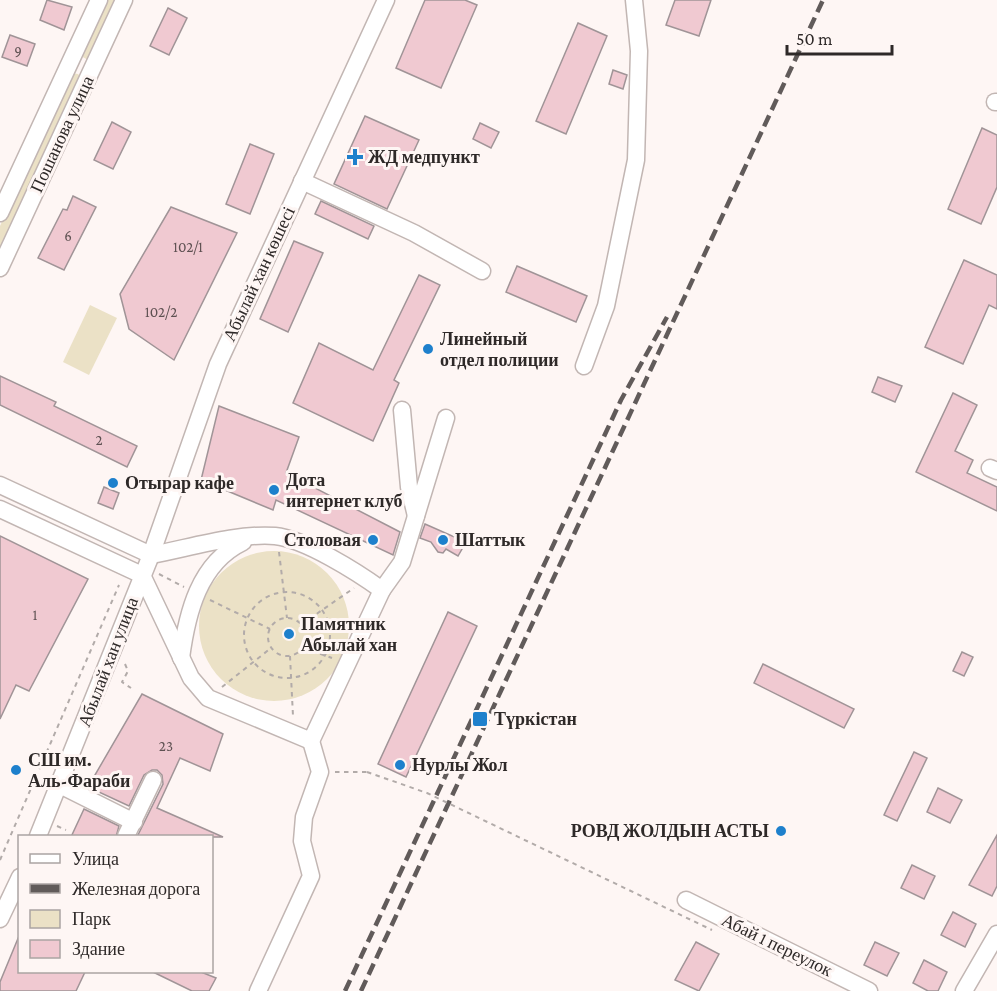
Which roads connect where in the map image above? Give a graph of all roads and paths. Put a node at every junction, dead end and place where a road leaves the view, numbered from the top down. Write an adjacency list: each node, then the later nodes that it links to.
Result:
1 (99, 0): 5 (street, Пошанова улица)
2 (124, 0): 6 (street, Пошанова улица)
3 (386, 0): 7 (street, Абылай хан көшесі)
4 (634, 0): 11 (street)
5 (69, 64): 6 (street); 8 (street, Пошанова улица)
6 (90, 73): 9 (street, Пошанова улица)
7 (302, 181): 10 (street); 19 (street, Абылай хан көшесі)
8 (0, 213)
9 (0, 268)
10 (482, 271)
11 (584, 366)
12 (402, 410): 16 (street)
13 (446, 418): 16 (street)
14 (0, 485): 19 (street)
15 (0, 509): 20 (street)
16 (416, 517): 23 (street)
17 (277, 536): 18 (street); 21 (street); 24 (path)
18 (255, 537): 19 (street); 32 (street)
19 (151, 555): 20 (street, Абылай хан улица)
20 (142, 575): 32 (street); 41 (street, Абылай хан улица)
21 (365, 578): 23 (street); 25 (path)
22 (119, 585): 44 (path)
23 (382, 590): 38 (street)
24 (284, 591): 25 (path); 26 (path); 34 (path)
25 (323, 610): 27 (path); 31 (path)
26 (287, 618): 27 (path); 28 (path)
27 (302, 624): 29 (path)
28 (271, 648): 30 (path); 34 (path)
29 (303, 648): 30 (path); 31 (path)
30 (290, 656): 35 (path)
31 (325, 656): 33 (path); 35 (path)
32 (181, 658): 36 (street)
33 (338, 661)
34 (253, 662): 35 (path); 36 (path)
35 (291, 678): 37 (path)
36 (208, 698): 37 (street)
37 (294, 735): 38 (street)
38 (311, 741): 39 (street)
39 (320, 772): 48 (path, bridge); 50 (street)
40 (153, 780): 42 (street)
41 (60, 785): 42 (street); 43 (street, Абылай хан улица)
42 (130, 829)
43 (39, 835)
44 (0, 860)
45 (18, 881): 47 (street)
46 (686, 900): 51 (street, Абай 1 переулок)
47 (0, 920)
48 (712, 930)
49 (997, 934): 52 (street)
50 (258, 991)
51 (869, 991)
52 (964, 991)

